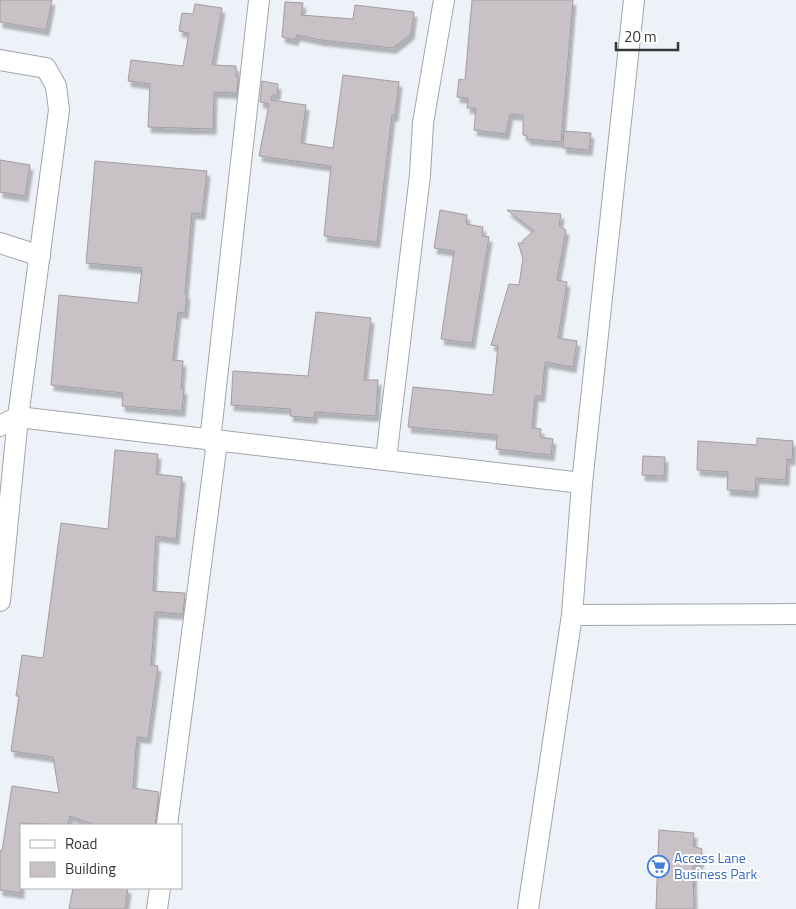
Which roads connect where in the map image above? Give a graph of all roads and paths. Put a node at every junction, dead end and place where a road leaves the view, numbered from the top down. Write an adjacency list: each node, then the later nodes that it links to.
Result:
1 (259, 0): 9 (street)
2 (444, 0): 10 (street)
3 (634, 0): 11 (street)
4 (0, 60): 6 (street)
5 (0, 243): 6 (street)
6 (40, 256): 7 (street)
7 (18, 417): 8 (street); 9 (street); 12 (street)
8 (0, 426)
9 (214, 442): 10 (street); 15 (street)
10 (386, 459): 11 (street)
11 (582, 484): 14 (street)
12 (0, 601)
13 (796, 614): 14 (street)
14 (572, 615): 18 (street)
15 (168, 824)
16 (160, 889): 17 (street)
17 (157, 909)
18 (528, 909)

